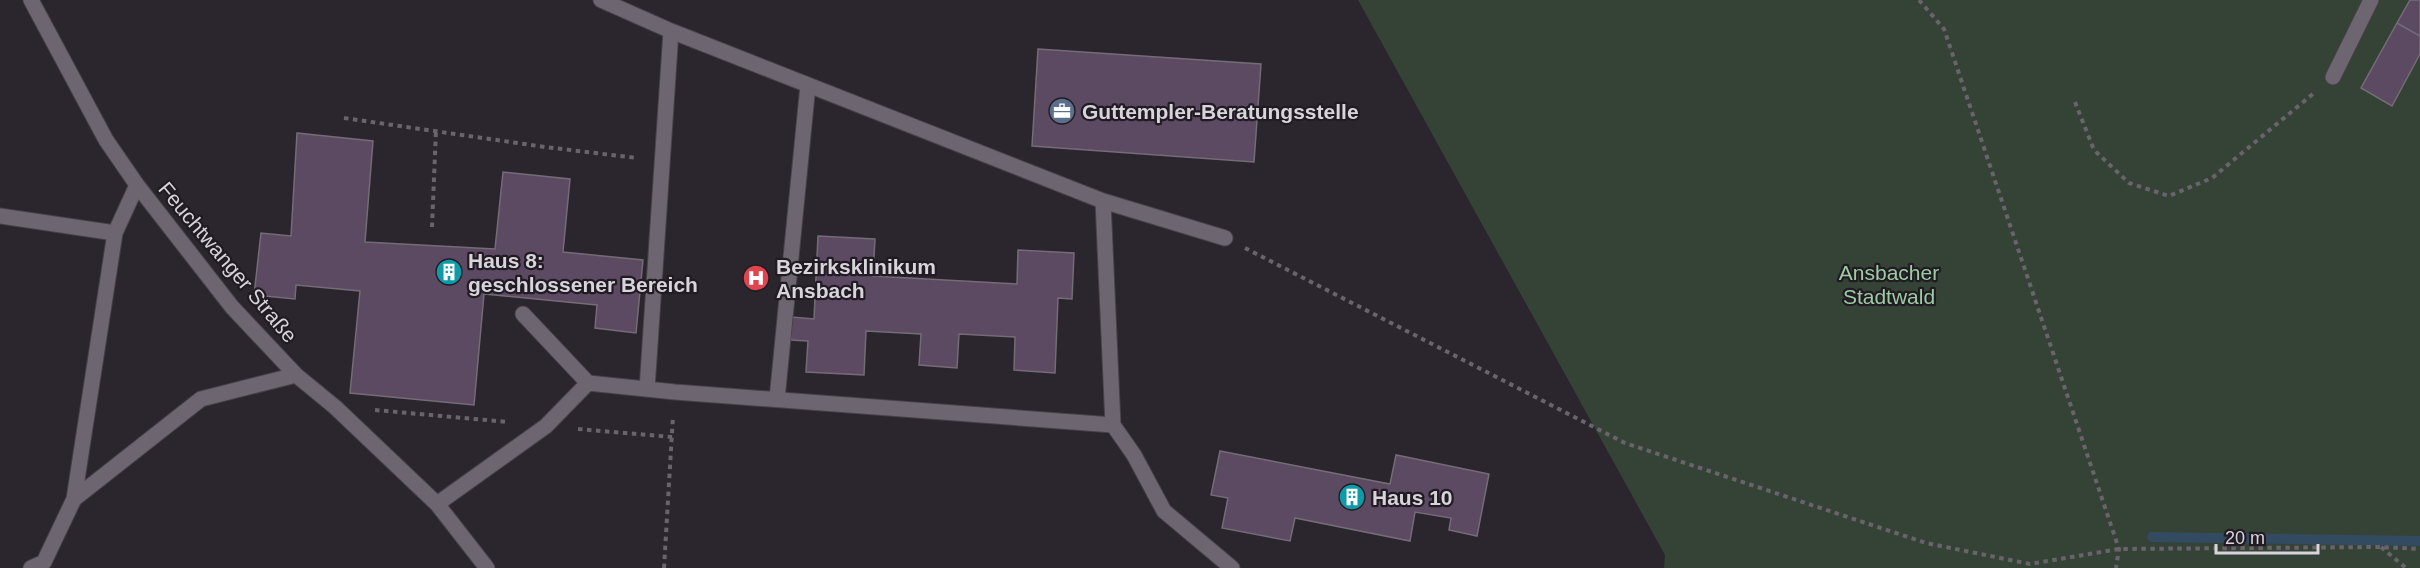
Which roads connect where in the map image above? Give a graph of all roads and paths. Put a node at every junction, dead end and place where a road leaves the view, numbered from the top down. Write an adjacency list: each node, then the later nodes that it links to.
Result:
1 (31, 0): 12 (lane, Feuchtwanger Straße)
2 (601, 0): 5 (lane)
3 (1919, 0): 31 (path)
4 (2371, 0): 6 (lane)
5 (671, 31): 7 (lane); 11 (lane)
6 (2333, 77): 8 (path)
7 (808, 85): 13 (lane); 23 (lane)
8 (2075, 102)
9 (344, 118): 10 (path)
10 (436, 130): 11 (path); 15 (path)
11 (662, 161): 21 (lane)
12 (136, 185): 16 (lane); 19 (lane, Feuchtwanger Straße)
13 (1103, 201): 17 (lane); 25 (lane)
14 (0, 216): 16 (lane)
15 (432, 227)
16 (115, 233): 28 (lane)
17 (1225, 238): 31 (path)
18 (523, 314): 20 (lane)
19 (296, 375): 24 (lane, Feuchtwanger Straße); 28 (lane)
20 (588, 383): 21 (lane); 26 (lane)
21 (647, 389): 22 (lane)
22 (675, 392): 23 (lane); 27 (path)
23 (777, 399): 25 (lane)
24 (335, 407): 26 (path); 29 (lane, Feuchtwanger Straße)
25 (1113, 425): 36 (lane)
26 (546, 426): 27 (path); 29 (lane)
27 (672, 437): 35 (path)
28 (74, 499): 33 (lane)
29 (437, 504): 34 (lane, Feuchtwanger Straße)
30 (2381, 547): 31 (path); 32 (path); 38 (path)
31 (2119, 549): 37 (path)
32 (2420, 549)
33 (31, 568)
34 (487, 568)
35 (664, 568)
36 (1232, 568)
37 (2116, 568)
38 (2406, 568)

